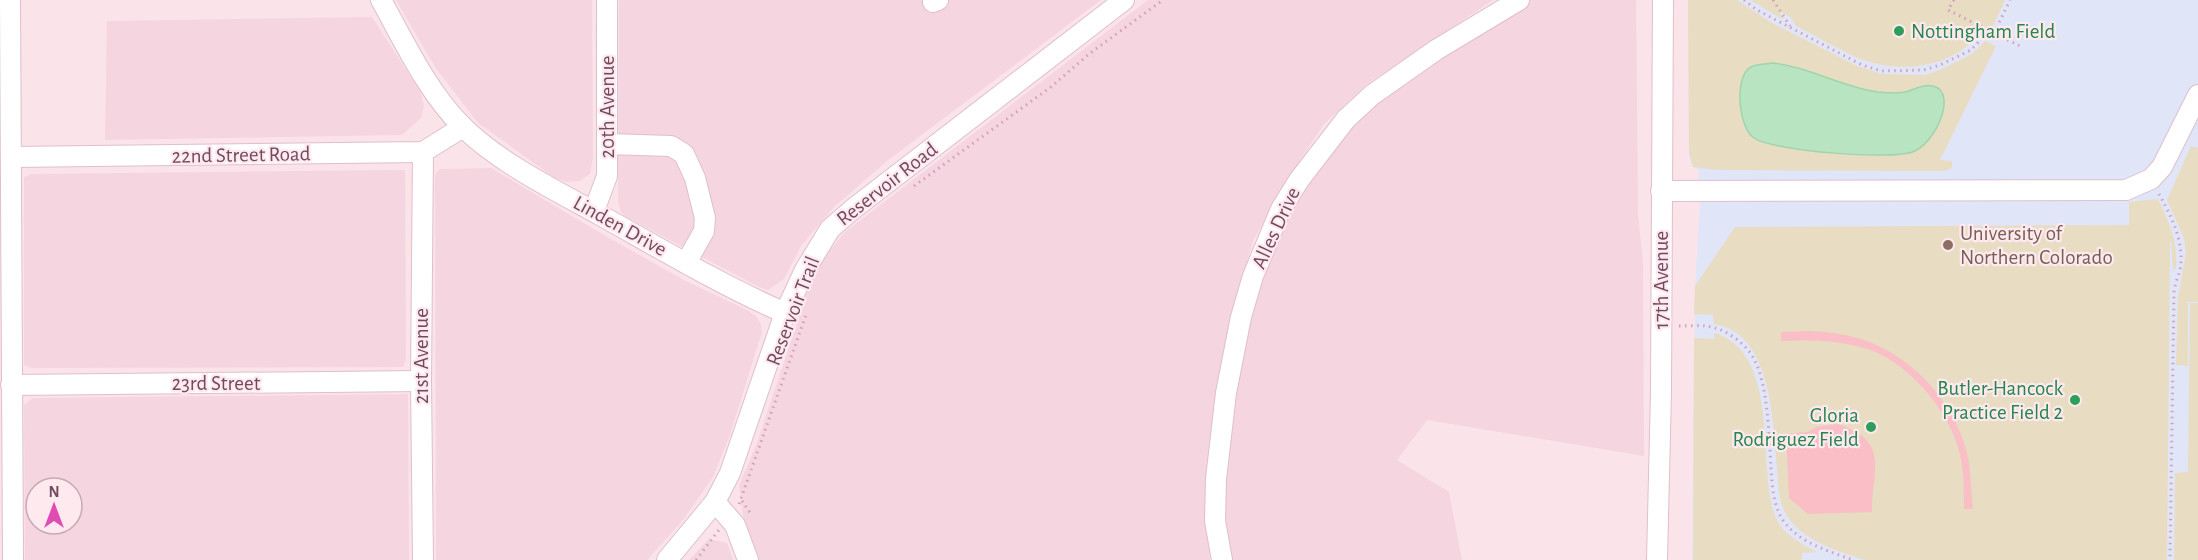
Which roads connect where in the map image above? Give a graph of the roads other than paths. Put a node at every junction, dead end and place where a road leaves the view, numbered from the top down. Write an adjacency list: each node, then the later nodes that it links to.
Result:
1 (10, 0): 7 (street)
2 (381, 0): 9 (street)
3 (607, 0): 11 (street, 20th Avenue)
4 (1125, 0): 17 (street, Reservoir Road)
5 (1520, 0): 25 (street, Alles Drive)
6 (1663, 0): 14 (street, 17th Avenue)
7 (5, 71): 13 (street)
8 (2198, 95): 10 (street)
9 (463, 127): 12 (street); 15 (street, Linden Drive)
10 (2189, 133): 14 (street)
11 (607, 144): 15 (street, 20th Avenue); 16 (street)
12 (423, 152): 13 (street, 22nd Street Road); 18 (street, 21st Avenue)
13 (12, 157): 19 (street)
14 (1661, 191): 26 (street, 17th Avenue)
15 (594, 212): 16 (street, Linden Drive)
16 (686, 263): 17 (street, Linden Drive)
17 (785, 313): 20 (street, Reservoir Road)
18 (421, 381): 19 (street, 23rd Street); 22 (street, 21st Avenue)
19 (10, 385): 21 (street)
20 (715, 502): 23 (street, Reservoir Road); 24 (street)
21 (13, 560)
22 (423, 560)
23 (667, 560)
24 (748, 560)
25 (1222, 560)
26 (1657, 560)

